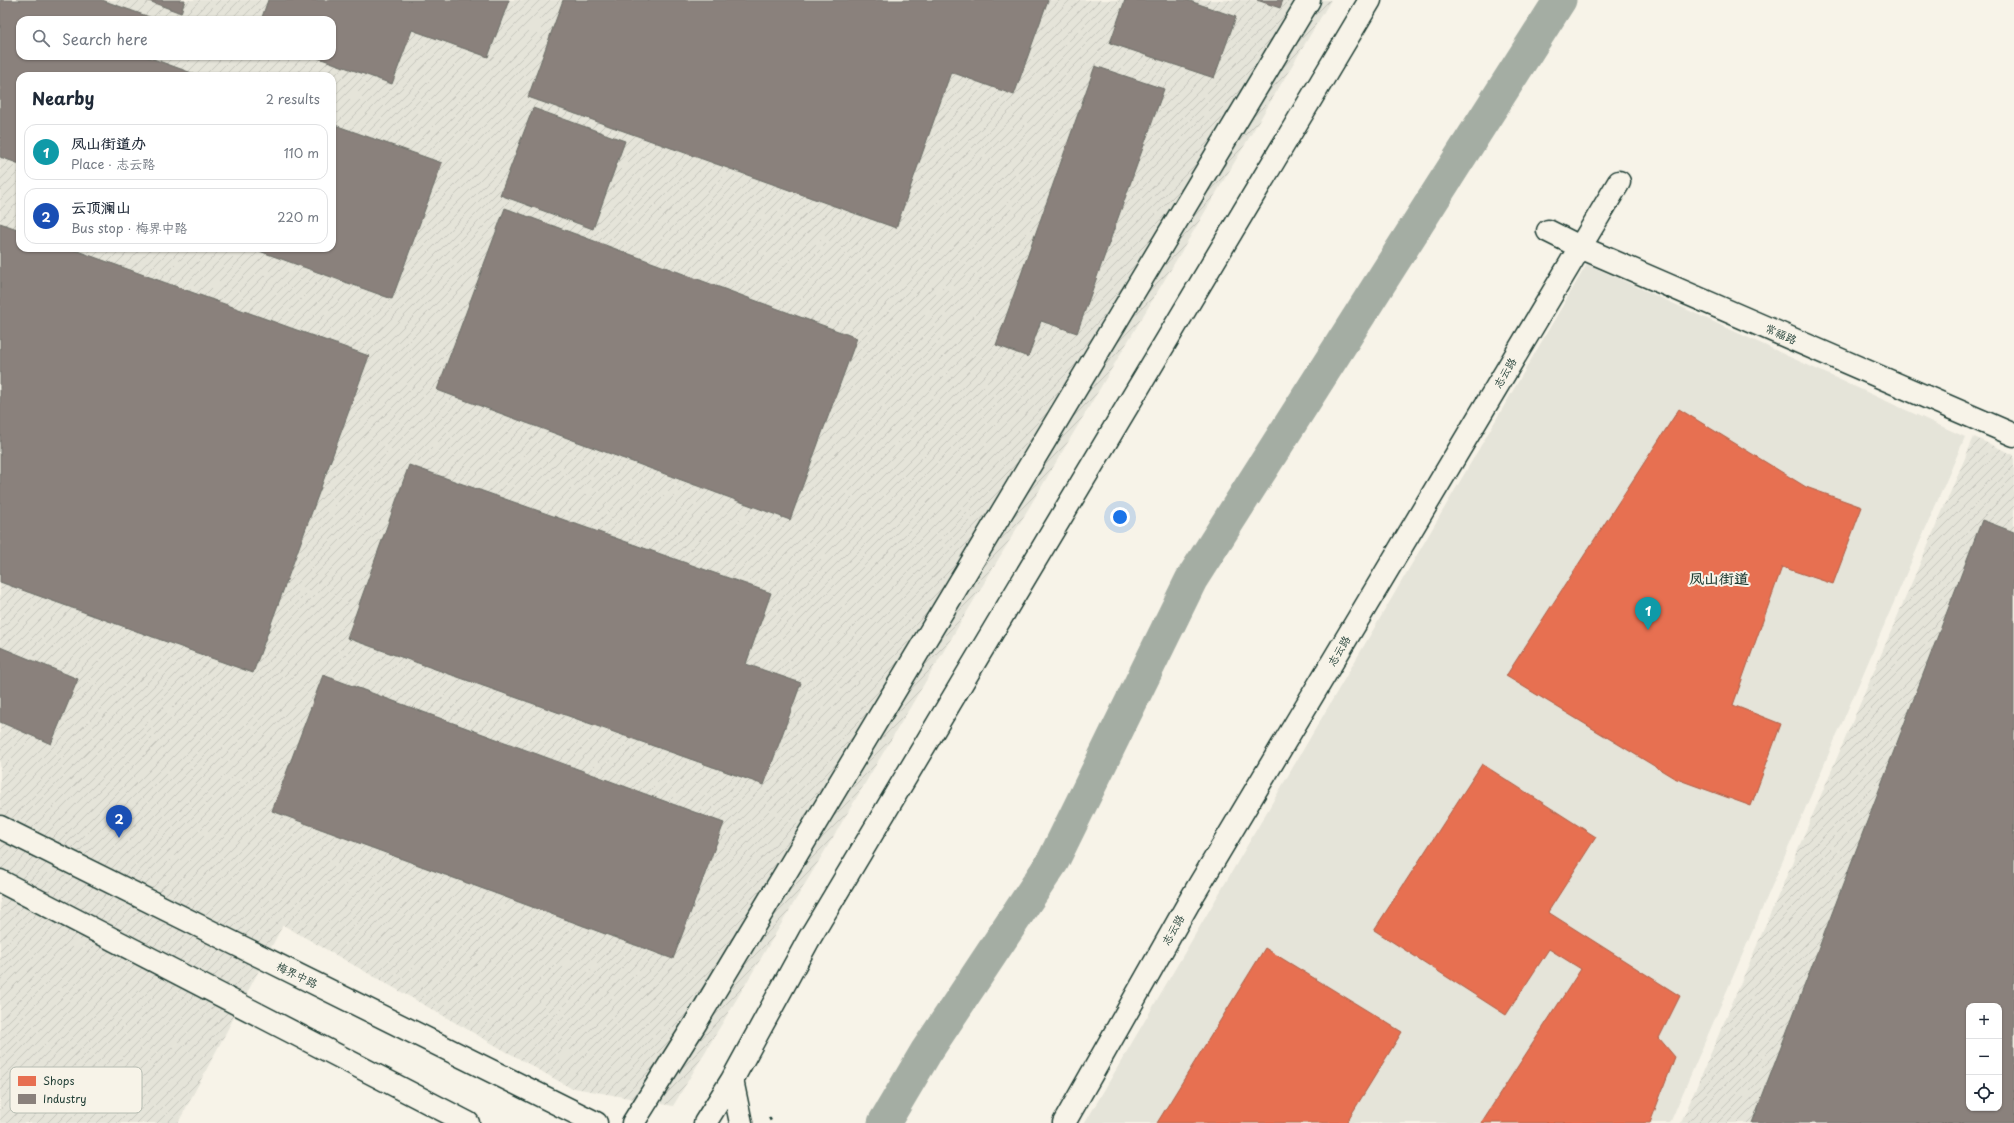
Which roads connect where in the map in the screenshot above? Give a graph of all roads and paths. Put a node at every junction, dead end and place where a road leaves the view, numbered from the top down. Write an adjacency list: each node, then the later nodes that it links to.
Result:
1 (1309, 0): 12 (street)
2 (1370, 0): 9 (street)
3 (1619, 182): 5 (street, 志云路)
4 (1548, 231): 5 (street, 常福路)
5 (1580, 247): 6 (street, 常福路); 15 (street, 志云路)
6 (2014, 435)
7 (0, 827): 11 (street, 梅界中路)
8 (0, 881): 10 (street)
9 (732, 1080): 13 (street); 14 (street)
10 (468, 1123)
11 (596, 1123)
12 (633, 1123)
13 (705, 1123)
14 (740, 1123)
15 (1064, 1123)

